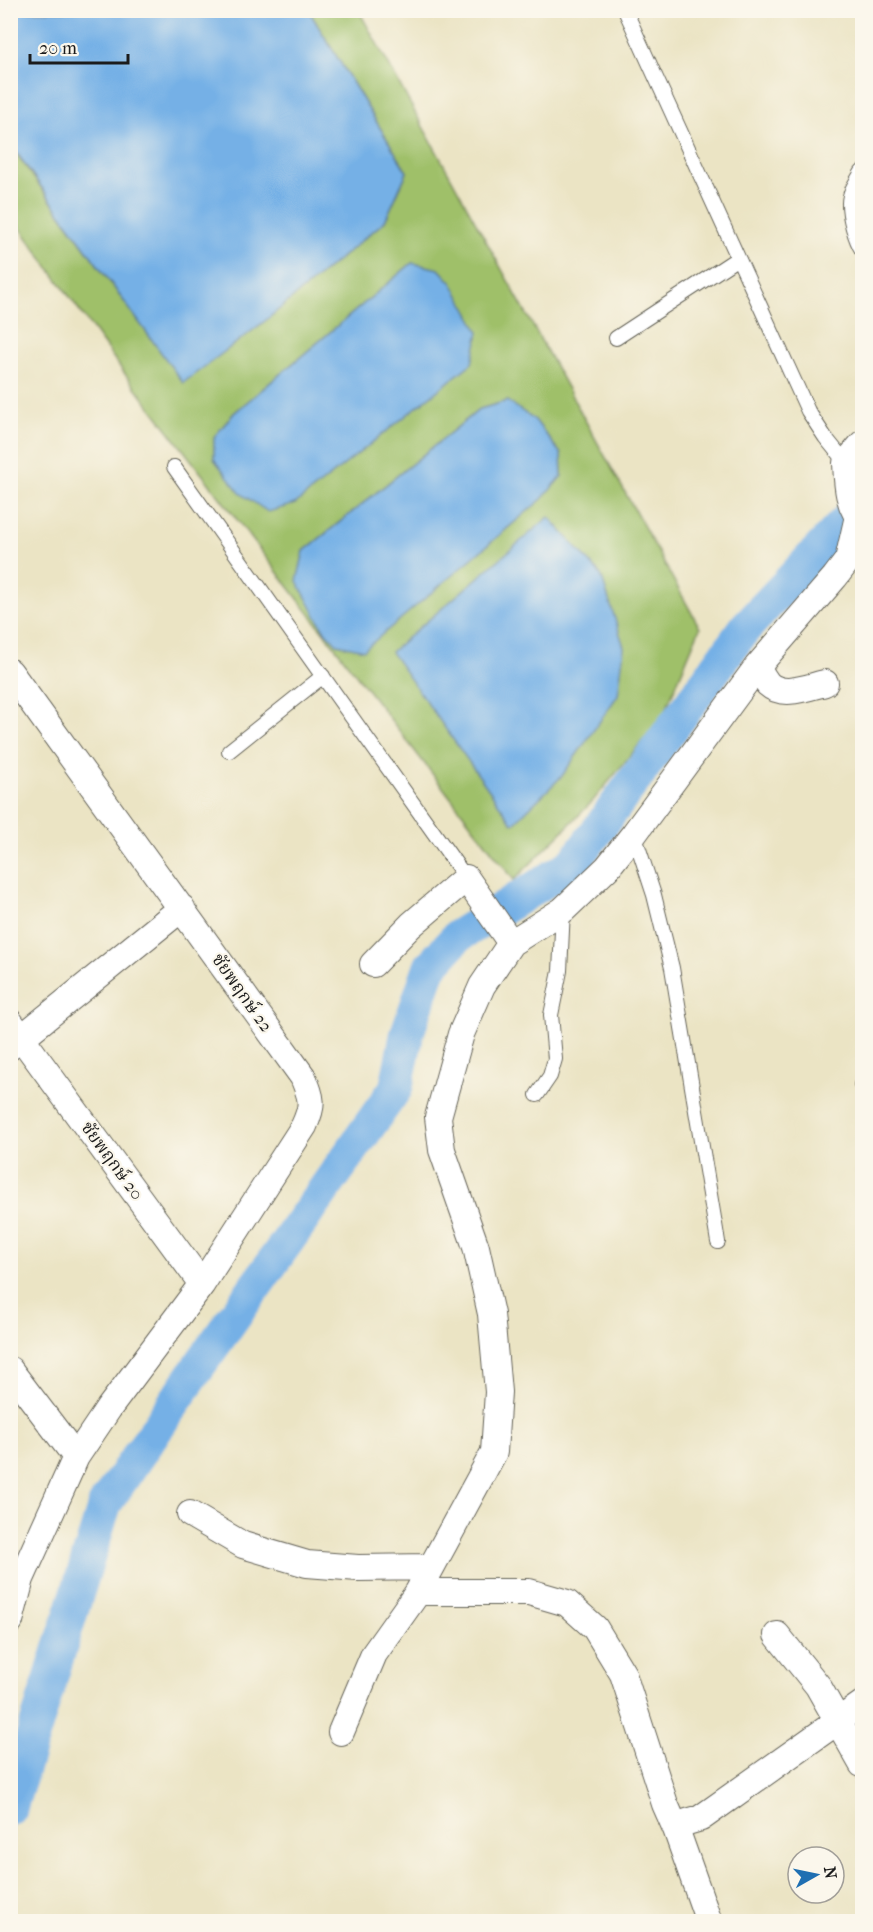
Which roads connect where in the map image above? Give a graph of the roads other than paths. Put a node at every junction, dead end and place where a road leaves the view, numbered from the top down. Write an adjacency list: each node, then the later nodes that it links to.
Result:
1 (625, 10): 4 (lane)
2 (862, 172): 3 (lane)
3 (862, 250)
4 (738, 258): 5 (lane); 6 (lane)
5 (615, 338)
6 (854, 453): 8 (street)
7 (174, 467): 11 (lane)
8 (860, 518): 9 (street)
9 (757, 667): 12 (street); 14 (street)
10 (10, 672): 16 (street, ชัยพฤกษ์ 22)
11 (322, 676): 13 (lane); 15 (lane)
12 (825, 683)
13 (229, 751)
14 (634, 834): 17 (street); 22 (lane)
15 (466, 878): 18 (street); 19 (street)
16 (182, 908): 20 (street); 23 (street, ชัยพฤกษ์ 22)
17 (563, 910): 18 (street); 21 (lane)
18 (511, 943): 27 (street)
19 (373, 964)
20 (14, 1036): 23 (street, ชัยพฤกษ์ 20)
21 (537, 1095)
22 (718, 1242)
23 (202, 1284): 25 (street, ชัยพฤกษ์ 22)
24 (10, 1370): 25 (street)
25 (76, 1457): 29 (street, ชัยพฤกษ์ 22)
26 (190, 1514): 27 (street)
27 (430, 1567): 28 (street)
28 (418, 1592): 33 (street); 35 (street)
29 (10, 1621)
30 (777, 1635): 32 (street)
31 (862, 1704): 32 (street)
32 (838, 1721): 34 (street); 35 (street)
33 (341, 1732)
34 (862, 1764)
35 (676, 1828): 36 (street)
36 (709, 1922)

